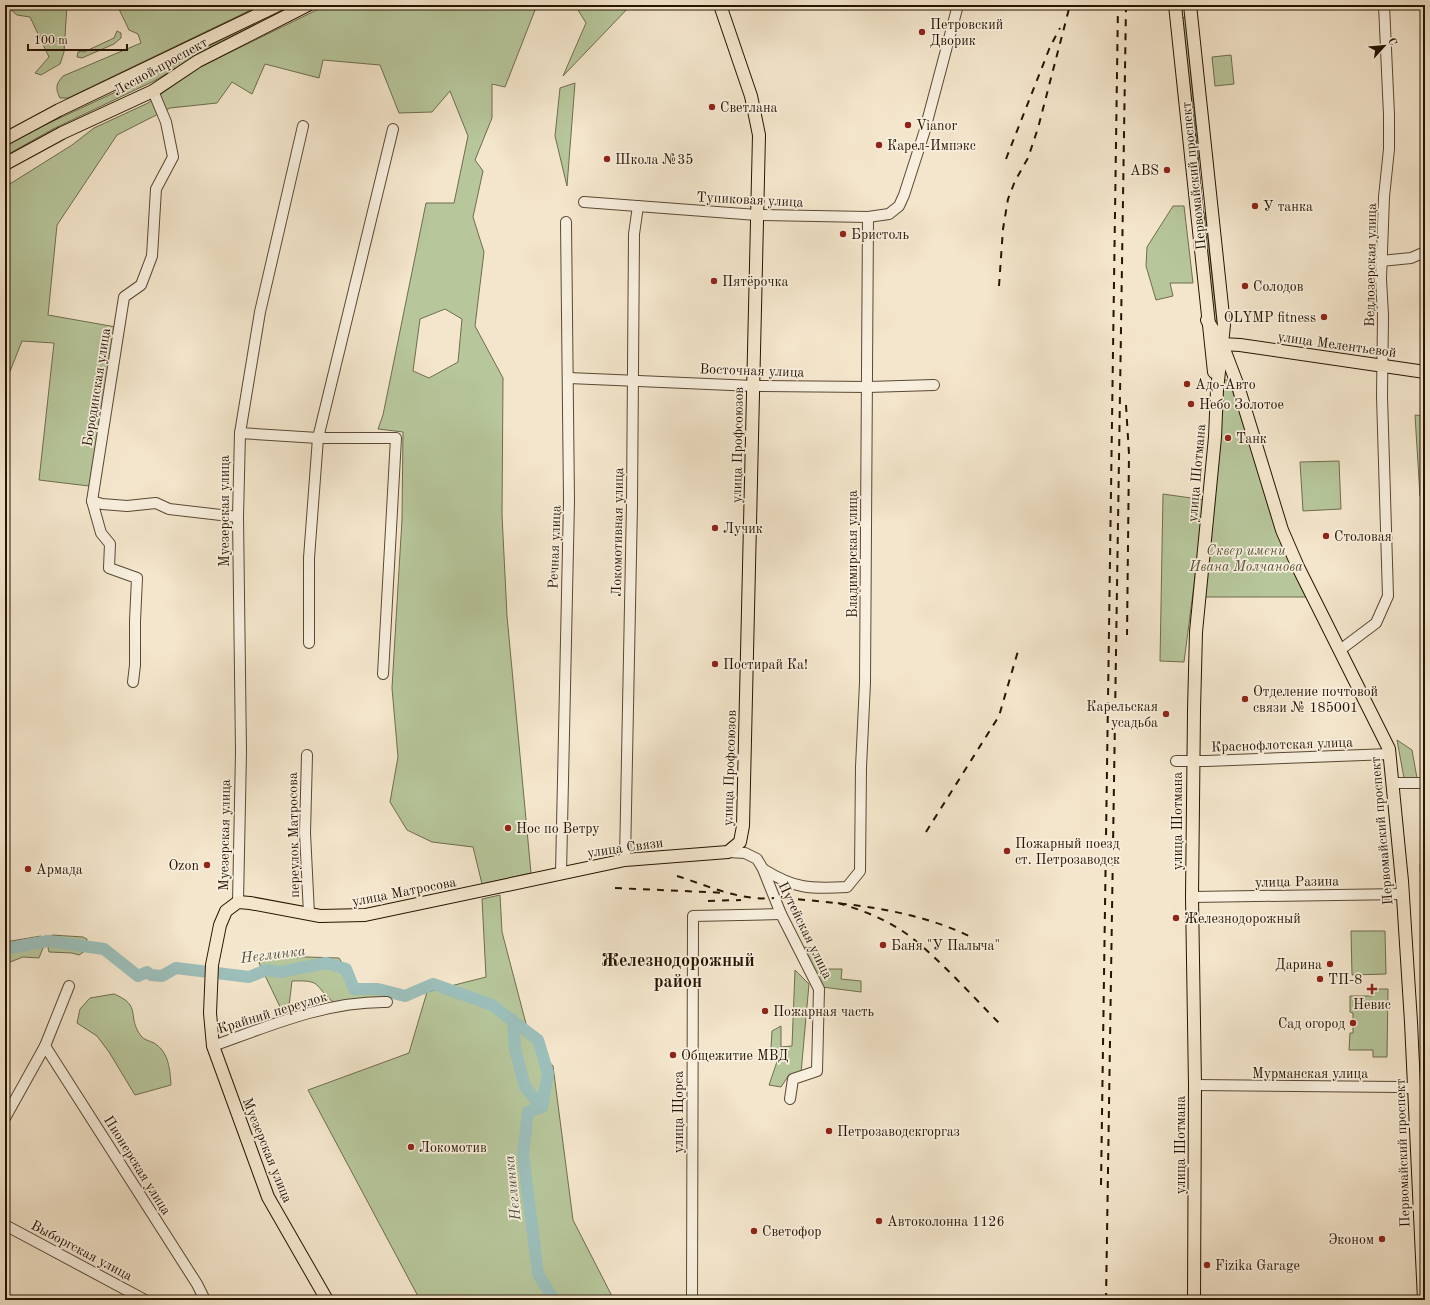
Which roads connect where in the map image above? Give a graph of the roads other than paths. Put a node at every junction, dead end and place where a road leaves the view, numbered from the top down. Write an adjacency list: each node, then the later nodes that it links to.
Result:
1 (308, 5): 8 (main road, Лесной проспект)
2 (720, 5): 17 (main road, улица Профсоюзов)
3 (958, 5): 18 (street, Тупиковая улица)
4 (1384, 5): 21 (street, Ведлозерская улица)
5 (274, 6): 11 (main road, Лесной проспект)
6 (1175, 6): 7 (main road); 16 (main road, Первомайский проспект)
7 (1190, 6): 14 (main road, Первомайский проспект)
8 (153, 91): 12 (main road, Лесной проспект); 37 (street, Бородинская улица)
9 (303, 126): 35 (street, Муезерская улица)
10 (393, 129): 36 (street)
11 (5, 139)
12 (5, 164)
13 (584, 202): 15 (street, Тупиковая улица)
14 (1212, 205): 16 (main road); 23 (main road, Первомайский проспект)
15 (638, 206): 17 (street, Тупиковая улица); 29 (street, Локомотивная улица)
16 (1196, 206): 22 (main road, Первомайский проспект)
17 (757, 215): 18 (street, Тупиковая улица); 33 (main road, улица Профсоюзов)
18 (868, 217): 34 (street, Владимирская улица)
19 (566, 222): 28 (street, Речная улица)
20 (1425, 252): 21 (street)
21 (1381, 261): 26 (street, Ведлозерская улица)
22 (1207, 320): 24 (main road, Первомайский проспект); 32 (main road, Первомайский проспект)
23 (1224, 325): 24 (main road, Первомайский проспект); 25 (main road)
24 (1222, 344): 25 (main road, улица Мелентьевой); 30 (main road, Первомайский проспект); 32 (main road, улица Шотмана)
25 (1240, 345): 26 (main road, улица Мелентьевой); 30 (main road)
26 (1383, 366): 27 (main road, улица Мелентьевой); 40 (street, Ведлозерская улица)
27 (1425, 372)
28 (569, 378): 29 (street, Восточная улица); 52 (street, Речная улица)
29 (633, 380): 33 (street, Восточная улица); 50 (street, Локомотивная улица)
30 (1236, 381): 32 (main road); 40 (main road, Первомайский проспект)
31 (934, 385): 34 (street, Восточная улица)
32 (1217, 385): 46 (main road, улица Шотмана)
33 (754, 386): 34 (street, Восточная улица); 49 (main road, улица Профсоюзов)
34 (868, 387): 51 (street, Владимирская улица)
35 (240, 433): 36 (street); 38 (street, Муезерская улица)
36 (318, 438): 39 (street); 41 (street)
37 (92, 501): 38 (street); 42 (street, Бородинская улица)
38 (238, 517): 56 (street, Муезерская улица)
39 (309, 644)
40 (1340, 650): 43 (main road, Первомайский проспект)
41 (384, 674)
42 (133, 682)
43 (1390, 754): 46 (street, Краснофлотская улица); 47 (main road, Первомайский проспект)
44 (307, 755): 57 (street, переулок Матросова)
45 (1176, 761): 46 (street, Краснофлотская улица)
46 (1192, 762): 55 (main road, улица Шотмана)
47 (1392, 782): 48 (street); 54 (main road, Первомайский проспект)
48 (1425, 783)
49 (728, 852): 50 (main road, улица Связи); 51 (street, Путейская улица)
50 (625, 860): 52 (main road, улица Связи)
51 (763, 869): 58 (street, Путейская улица)
52 (561, 873): 53 (main road, улица Связи)
53 (526, 880): 57 (main road, улица Матросова)
54 (1403, 894): 55 (street, улица Разина); 64 (main road, Первомайский проспект)
55 (1192, 897): 63 (main road, улица Шотмана)
56 (238, 902): 57 (main road, улица Матросова); 62 (main road, Муезерская улица)
57 (309, 914)
58 (781, 914): 65 (street, Путейская улица); 71 (street, улица Щорса)
59 (69, 986): 61 (street)
60 (387, 1002): 62 (street, Крайний переулок)
61 (45, 1046): 66 (street); 69 (street, Пионерская улица)
62 (213, 1046): 70 (main road, Муезерская улица)
63 (1195, 1085): 64 (street, Мурманская улица); 72 (main road, улица Шотмана)
64 (1420, 1089): 73 (main road, Первомайский проспект)
65 (790, 1099)
66 (5, 1117)
67 (5, 1225): 68 (street, Выборгская улица)
68 (145, 1300)
69 (205, 1300)
70 (327, 1300)
71 (692, 1300)
72 (1194, 1300)
73 (1424, 1300)

